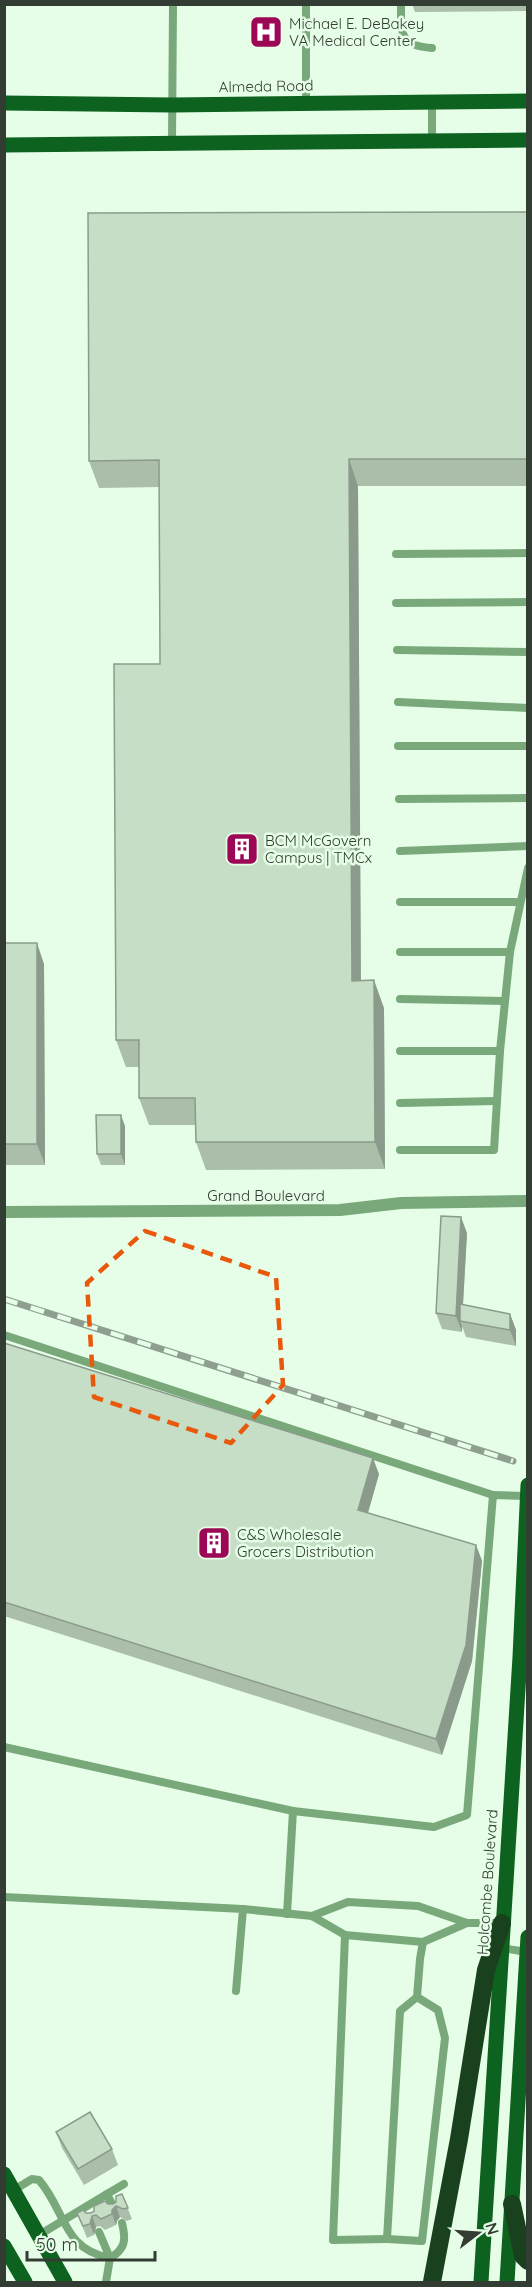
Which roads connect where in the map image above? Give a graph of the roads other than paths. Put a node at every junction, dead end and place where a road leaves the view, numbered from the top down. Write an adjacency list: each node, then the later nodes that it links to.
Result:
1 (173, 4): 9 (lane)
2 (306, 4): 7 (lane)
3 (401, 4): 4 (lane)
4 (432, 48)
5 (528, 101): 6 (main road, Almeda Road)
6 (432, 102): 7 (main road, Almeda Road); 11 (lane)
7 (306, 103): 9 (main road, Almeda Road)
8 (4, 104): 9 (main road, Almeda Road)
9 (172, 105): 12 (lane)
10 (528, 140): 11 (main road)
11 (432, 141): 12 (main road)
12 (172, 143): 13 (main road)
13 (4, 145)
14 (528, 553): 15 (lane)
15 (396, 554)
16 (528, 602): 17 (lane)
17 (396, 603)
18 (397, 650): 19 (lane)
19 (528, 652)
20 (398, 702): 21 (lane)
21 (528, 708)
22 (398, 746): 23 (lane)
23 (528, 746)
24 (528, 798): 25 (lane)
25 (399, 799)
26 (528, 846): 27 (lane)
27 (400, 851)
28 (528, 868): 30 (lane)
29 (400, 902): 30 (lane)
30 (520, 902): 32 (lane)
31 (400, 952): 32 (lane)
32 (510, 952): 34 (lane)
33 (400, 999): 34 (lane)
34 (505, 1001): 36 (lane)
35 (400, 1051): 36 (lane)
36 (500, 1051): 37 (lane)
37 (497, 1101): 38 (lane); 39 (lane)
38 (400, 1103)
39 (400, 1150)
40 (528, 1201): 41 (street, Grand Boulevard)
41 (4, 1212)
42 (4, 1335): 44 (lane)
43 (527, 1490): 44 (lane); 45 (main road, Holcombe Boulevard)
44 (493, 1495): 47 (lane)
45 (524, 1629): 53 (main road, Holcombe Boulevard)
46 (4, 1747): 47 (lane)
47 (293, 1811): 50 (lane)
48 (4, 1897): 49 (lane)
49 (243, 1909): 50 (lane); 58 (lane)
50 (287, 1914): 51 (lane)
51 (312, 1917): 52 (lane); 54 (lane)
52 (467, 1923): 53 (lane); 55 (lane)
53 (502, 1923): 57 (highway)
54 (345, 1935): 55 (lane); 70 (lane)
55 (423, 1942): 59 (lane)
56 (527, 1945): 57 (lane); 64 (main road)
57 (497, 1948): 77 (highway); 78 (main road, Holcombe Boulevard)
58 (236, 1991)
59 (417, 1997): 70 (lane); 70 (lane)
60 (4, 2174): 62 (main road)
61 (124, 2184): 63 (lane)
62 (14, 2190): 66 (lane); 69 (main road)
63 (107, 2194): 65 (lane); 66 (lane)
64 (512, 2204): 73 (highway); 79 (main road)
65 (115, 2210)
66 (63, 2221): 69 (lane); 72 (lane)
67 (122, 2223): 72 (lane)
68 (99, 2232): 72 (lane)
69 (39, 2235): 75 (main road)
70 (387, 2239)
71 (4, 2246): 74 (main road)
72 (110, 2258): 76 (lane)
73 (528, 2261)
74 (25, 2283)
75 (65, 2283)
76 (106, 2283)
77 (432, 2283)
78 (481, 2283)
79 (507, 2283)

